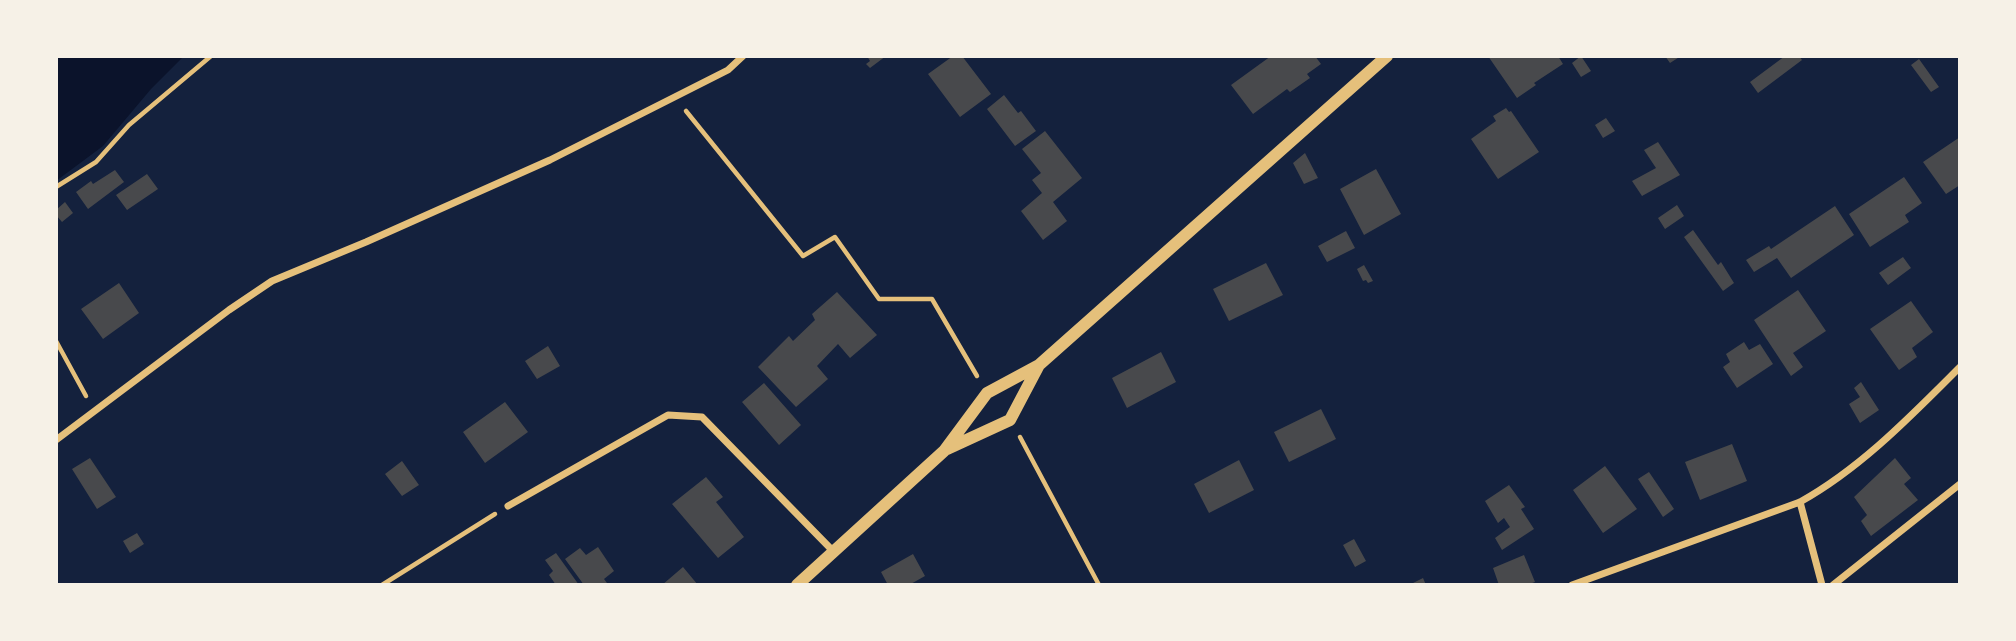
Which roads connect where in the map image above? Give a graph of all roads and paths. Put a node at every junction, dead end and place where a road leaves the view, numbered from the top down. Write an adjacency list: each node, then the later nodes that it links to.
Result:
1 (211, 56): 5 (path)
2 (743, 56): 4 (street)
3 (1387, 56): 7 (street)
4 (674, 97): 9 (path); 10 (street)
5 (56, 187)
6 (56, 341): 10 (path)
7 (1038, 365): 9 (street); 11 (street)
8 (1960, 367): 15 (street)
9 (987, 393): 13 (street)
10 (95, 411): 12 (street)
11 (1010, 420): 13 (street); 20 (path)
12 (56, 440)
13 (944, 450): 17 (street)
14 (1960, 484): 23 (street)
15 (1800, 502): 21 (street); 22 (street)
16 (508, 506): 17 (street); 18 (path)
17 (834, 553): 19 (street)
18 (382, 585)
19 (797, 585)
20 (1099, 585)
21 (1573, 585)
22 (1822, 585)
23 (1833, 585)

